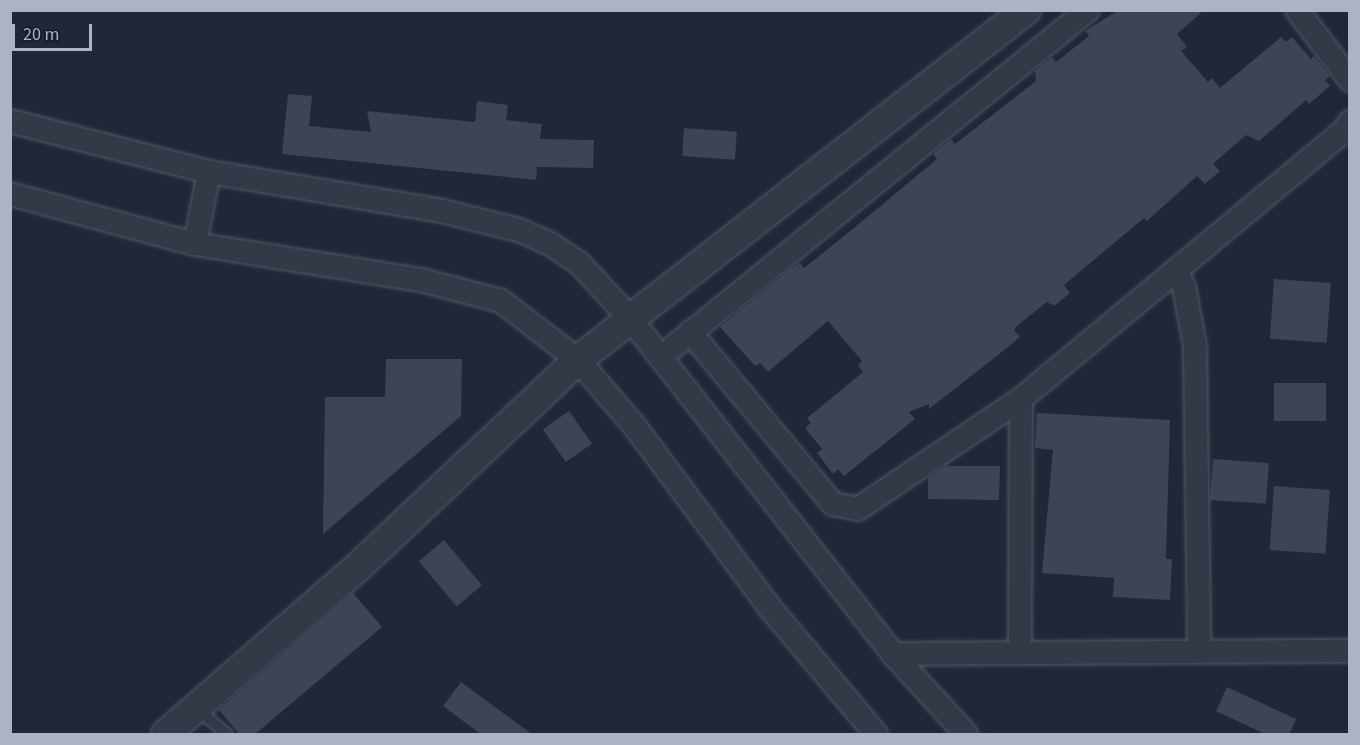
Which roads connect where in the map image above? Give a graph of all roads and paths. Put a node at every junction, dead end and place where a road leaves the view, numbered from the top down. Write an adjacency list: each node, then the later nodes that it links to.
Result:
1 (1026, 10): 11 (street)
2 (1088, 10): 12 (street)
3 (1297, 10): 4 (street)
4 (1350, 80)
5 (10, 121): 7 (street)
6 (1350, 122): 10 (street)
7 (209, 172): 9 (street); 11 (street)
8 (10, 194): 9 (street)
9 (195, 244): 14 (street)
10 (1176, 270): 15 (street); 17 (street)
11 (629, 317): 13 (street); 14 (street)
12 (690, 332): 13 (street); 15 (street)
13 (661, 357): 19 (street)
14 (578, 360): 20 (street); 23 (street)
15 (1021, 399): 16 (street)
16 (1020, 651): 17 (street); 19 (street)
17 (1199, 651): 18 (street)
18 (1350, 651)
19 (893, 654): 24 (street)
20 (197, 708): 21 (street); 22 (lane)
21 (166, 735)
22 (227, 735)
23 (876, 735)
24 (966, 735)

